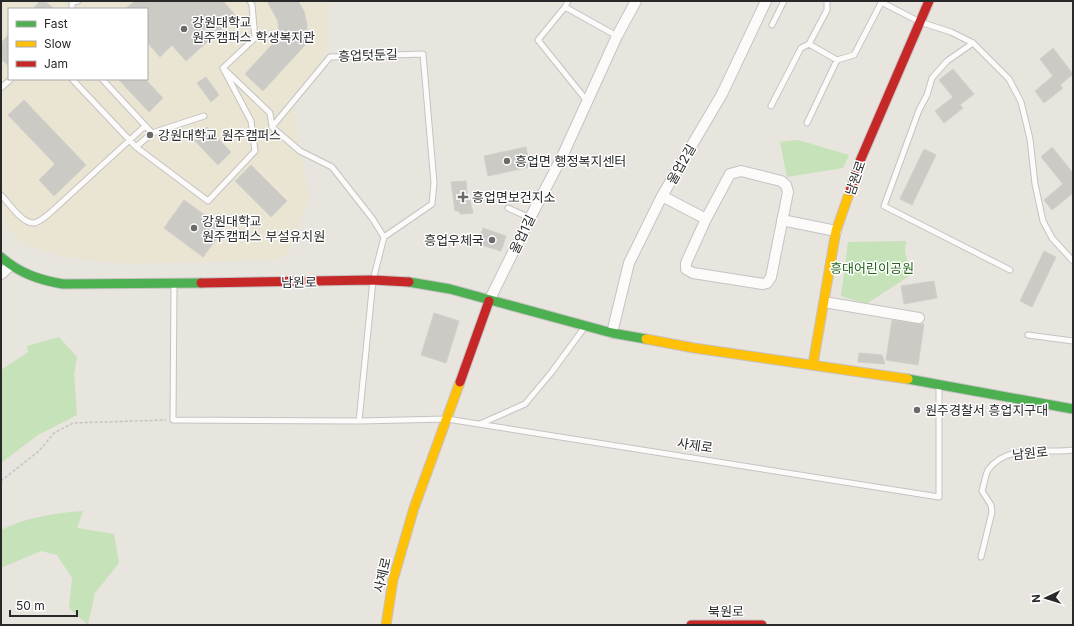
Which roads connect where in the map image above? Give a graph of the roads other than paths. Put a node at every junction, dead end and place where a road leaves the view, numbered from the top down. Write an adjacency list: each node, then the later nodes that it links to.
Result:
1 (250, 1): 18 (lane)
2 (568, 1): 10 (lane)
3 (636, 1): 14 (street, 울업1길)
4 (766, 1): 31 (street, 울업2길)
5 (784, 1): 13 (lane)
6 (827, 1): 11 (lane)
7 (831, 1): 11 (lane)
8 (928, 1): 12 (street, 남원로)
9 (881, 2): 12 (lane); 17 (lane)
10 (565, 6): 14 (lane); 21 (lane)
11 (826, 10): 16 (lane)
12 (920, 22): 15 (lane); 36 (street, 남원로)
13 (772, 25)
14 (616, 36): 21 (street, 울업1길)
15 (973, 43): 39 (lane); 41 (lane)
16 (809, 44): 17 (lane); 22 (lane)
17 (837, 60): 24 (lane)
18 (223, 68): 26 (lane); 29 (lane)
19 (73, 80): 28 (lane)
20 (103, 80): 25 (lane)
21 (587, 101): 33 (street, 울업1길)
22 (771, 106)
23 (204, 116): 27 (lane)
24 (807, 123)
25 (145, 126): 27 (lane); 28 (lane)
26 (272, 127): 37 (lane); 37 (lane, 흥업텃둔길)
27 (152, 133): 29 (lane)
28 (128, 140): 29 (lane); 30 (lane)
29 (136, 147)
30 (1, 195)
31 (662, 196): 34 (street); 49 (street, 울업2길)
32 (508, 208): 33 (lane)
33 (530, 218): 45 (street, 울업1길)
34 (706, 219): 35 (street); 35 (street)
35 (782, 220): 36 (street)
36 (836, 231): 46 (street, 남원로)
37 (384, 237): 43 (lane)
38 (1, 256): 40 (street, 남원로)
39 (1073, 260)
40 (10, 266): 42 (street); 44 (street, 남원로)
41 (1010, 270)
42 (1, 274)
43 (373, 280): 44 (street, 남원로); 45 (street, 남원로); 56 (lane)
44 (174, 283): 56 (lane)
45 (489, 301): 48 (street, 남원로); 55 (street, 사제로)
46 (824, 302): 47 (street); 52 (street, 남원로)
47 (919, 318)
48 (585, 326): 49 (street, 남원로); 57 (lane)
49 (612, 333): 52 (street, 남원로)
50 (1028, 335): 51 (lane)
51 (1073, 341)
52 (813, 364): 53 (street, 남원로)
53 (939, 384): 54 (street, 남원로); 57 (lane, 사제로)
54 (1073, 409)
55 (447, 419): 56 (lane); 57 (lane, 사제로); 60 (street, 사제로)
56 (359, 421)
57 (479, 424)
58 (1073, 450): 59 (lane, 남원로)
59 (981, 557)
60 (393, 580): 61 (street); 62 (street, 사제로); 63 (street)
61 (377, 625)
62 (386, 625)
63 (389, 625)
64 (691, 625): 65 (street, 북원로)
65 (762, 625)

